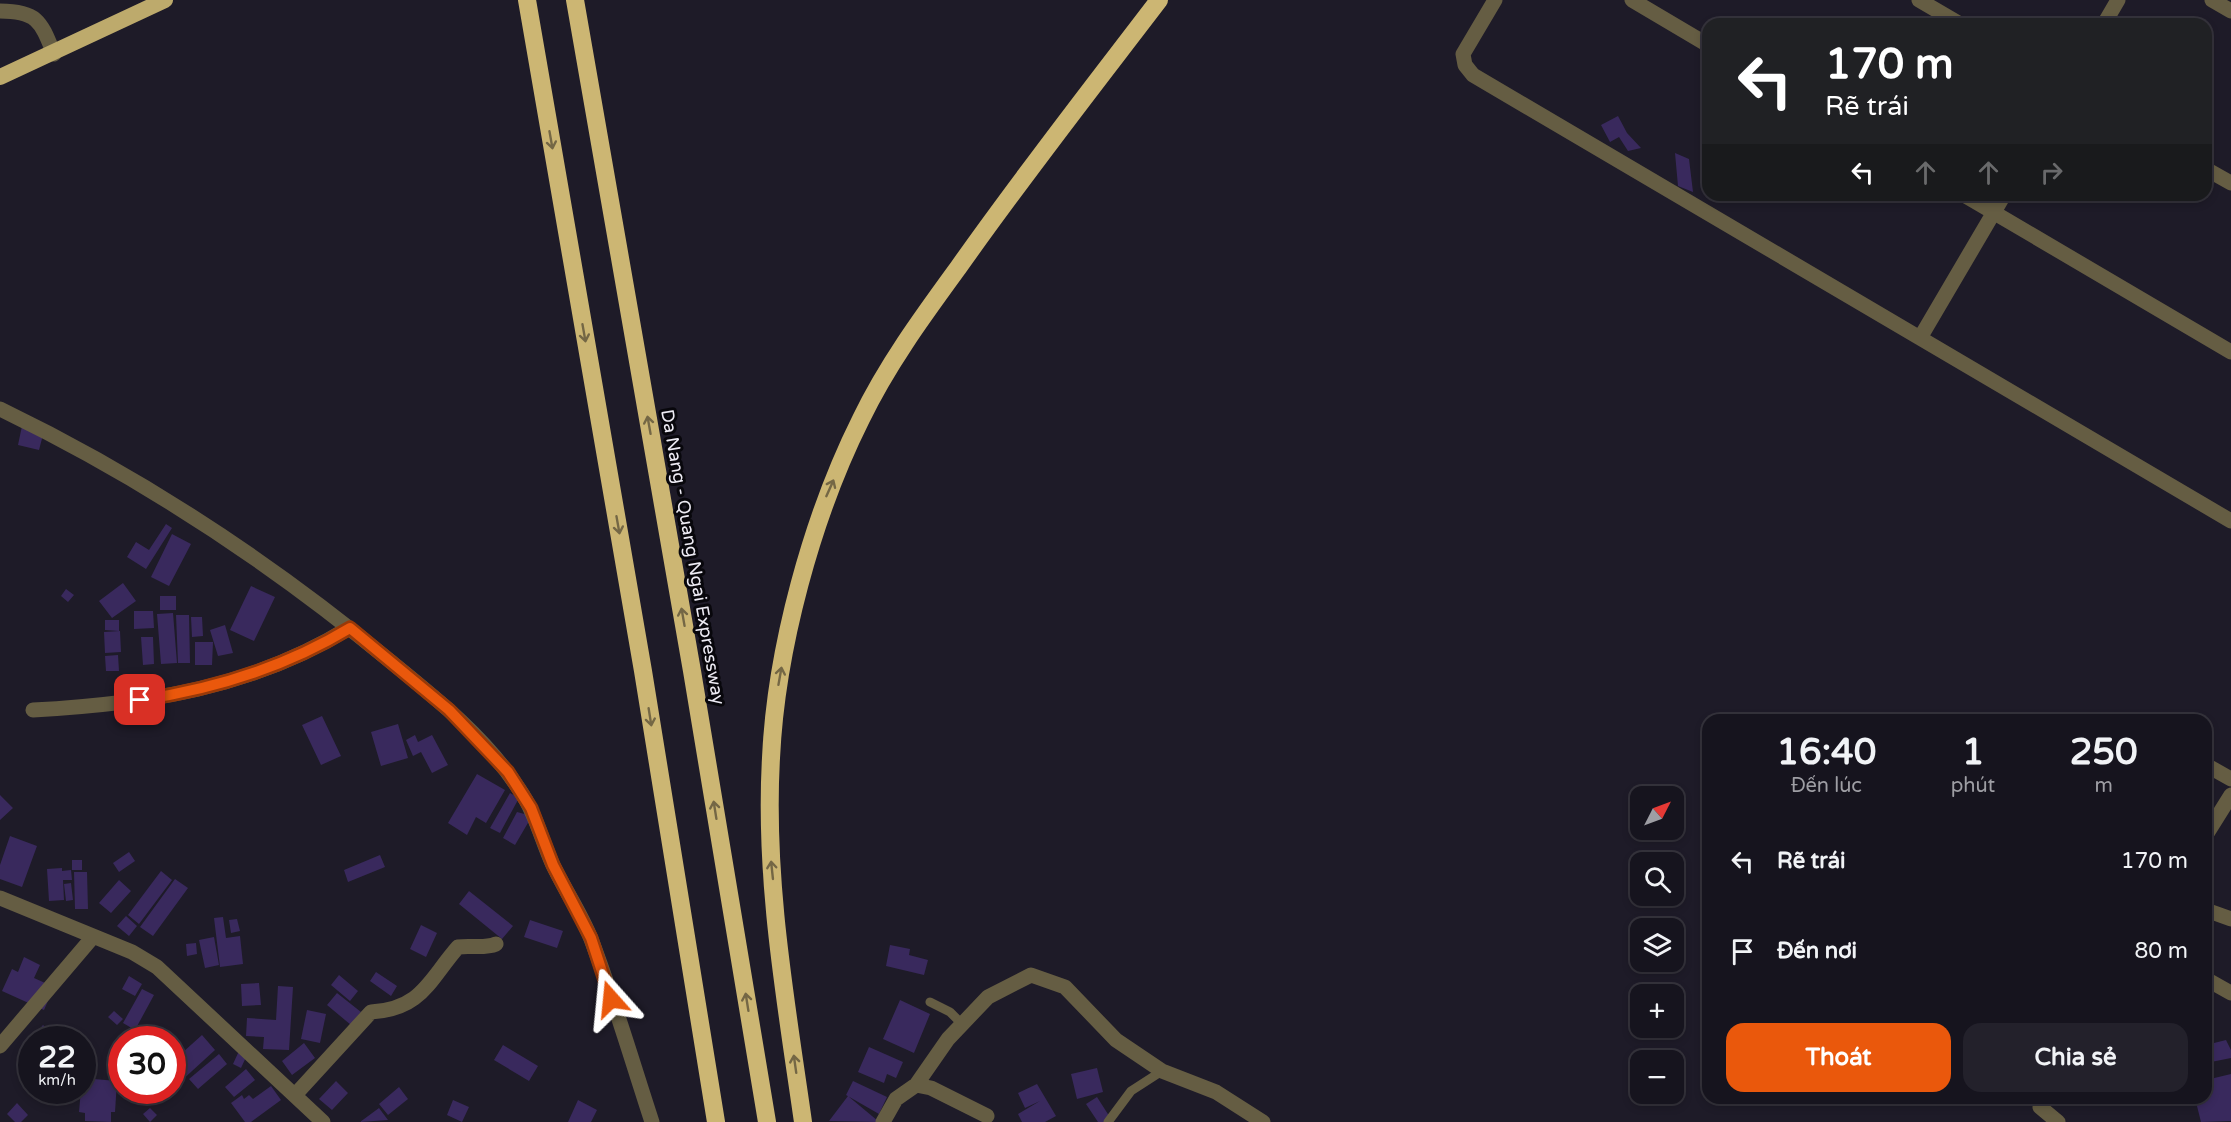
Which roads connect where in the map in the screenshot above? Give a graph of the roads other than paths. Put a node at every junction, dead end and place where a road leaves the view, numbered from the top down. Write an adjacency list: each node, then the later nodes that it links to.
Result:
1 (165, 0): 16 (highway)
2 (518, 0): 18 (highway)
3 (527, 0): 18 (highway)
4 (577, 0): 52 (highway, Da Nang - Quang Ngai Expressway, one-way to 4)
5 (1159, 0): 53 (highway, one-way to 5)
6 (1495, 0): 24 (street)
7 (1632, 0): 15 (street)
8 (1919, 0): 13 (street)
9 (2118, 0): 14 (street)
10 (2212, 0): 12 (street)
11 (0, 11): 16 (street)
12 (2231, 11)
13 (1950, 18)
14 (2108, 18)
15 (1702, 41)
16 (54, 54): 17 (highway)
17 (0, 77)
18 (545, 107): 51 (highway, one-way to 51)
19 (2212, 172): 20 (street)
20 (2231, 183)
21 (1975, 201): 23 (street)
22 (2000, 201): 23 (street)
23 (1994, 212): 24 (street); 25 (street)
24 (1920, 338): 27 (street)
25 (2231, 352)
26 (0, 409): 28 (street)
27 (2231, 520)
28 (350, 628): 29 (street); 50 (street)
29 (33, 710)
30 (2212, 768): 31 (street)
31 (2231, 779)
32 (2231, 795): 33 (street)
33 (2212, 825)
34 (0, 898): 37 (street)
35 (2212, 912): 36 (street)
36 (2231, 919)
37 (92, 938): 43 (street); 46 (street)
38 (496, 944): 46 (street)
39 (2212, 982): 40 (street)
40 (2231, 993)
41 (930, 1002): 42 (lane)
42 (962, 1024): 44 (street); 45 (street)
43 (0, 1046)
44 (1162, 1071): 55 (lane); 56 (street)
45 (916, 1085): 48 (street); 54 (street)
46 (295, 1095): 49 (street)
47 (2042, 1104): 57 (street)
48 (987, 1116)
49 (323, 1122)
50 (652, 1122)
51 (716, 1122)
52 (767, 1122)
53 (803, 1122)
54 (883, 1122)
55 (1108, 1122)
56 (1263, 1122)
57 (2058, 1122)

